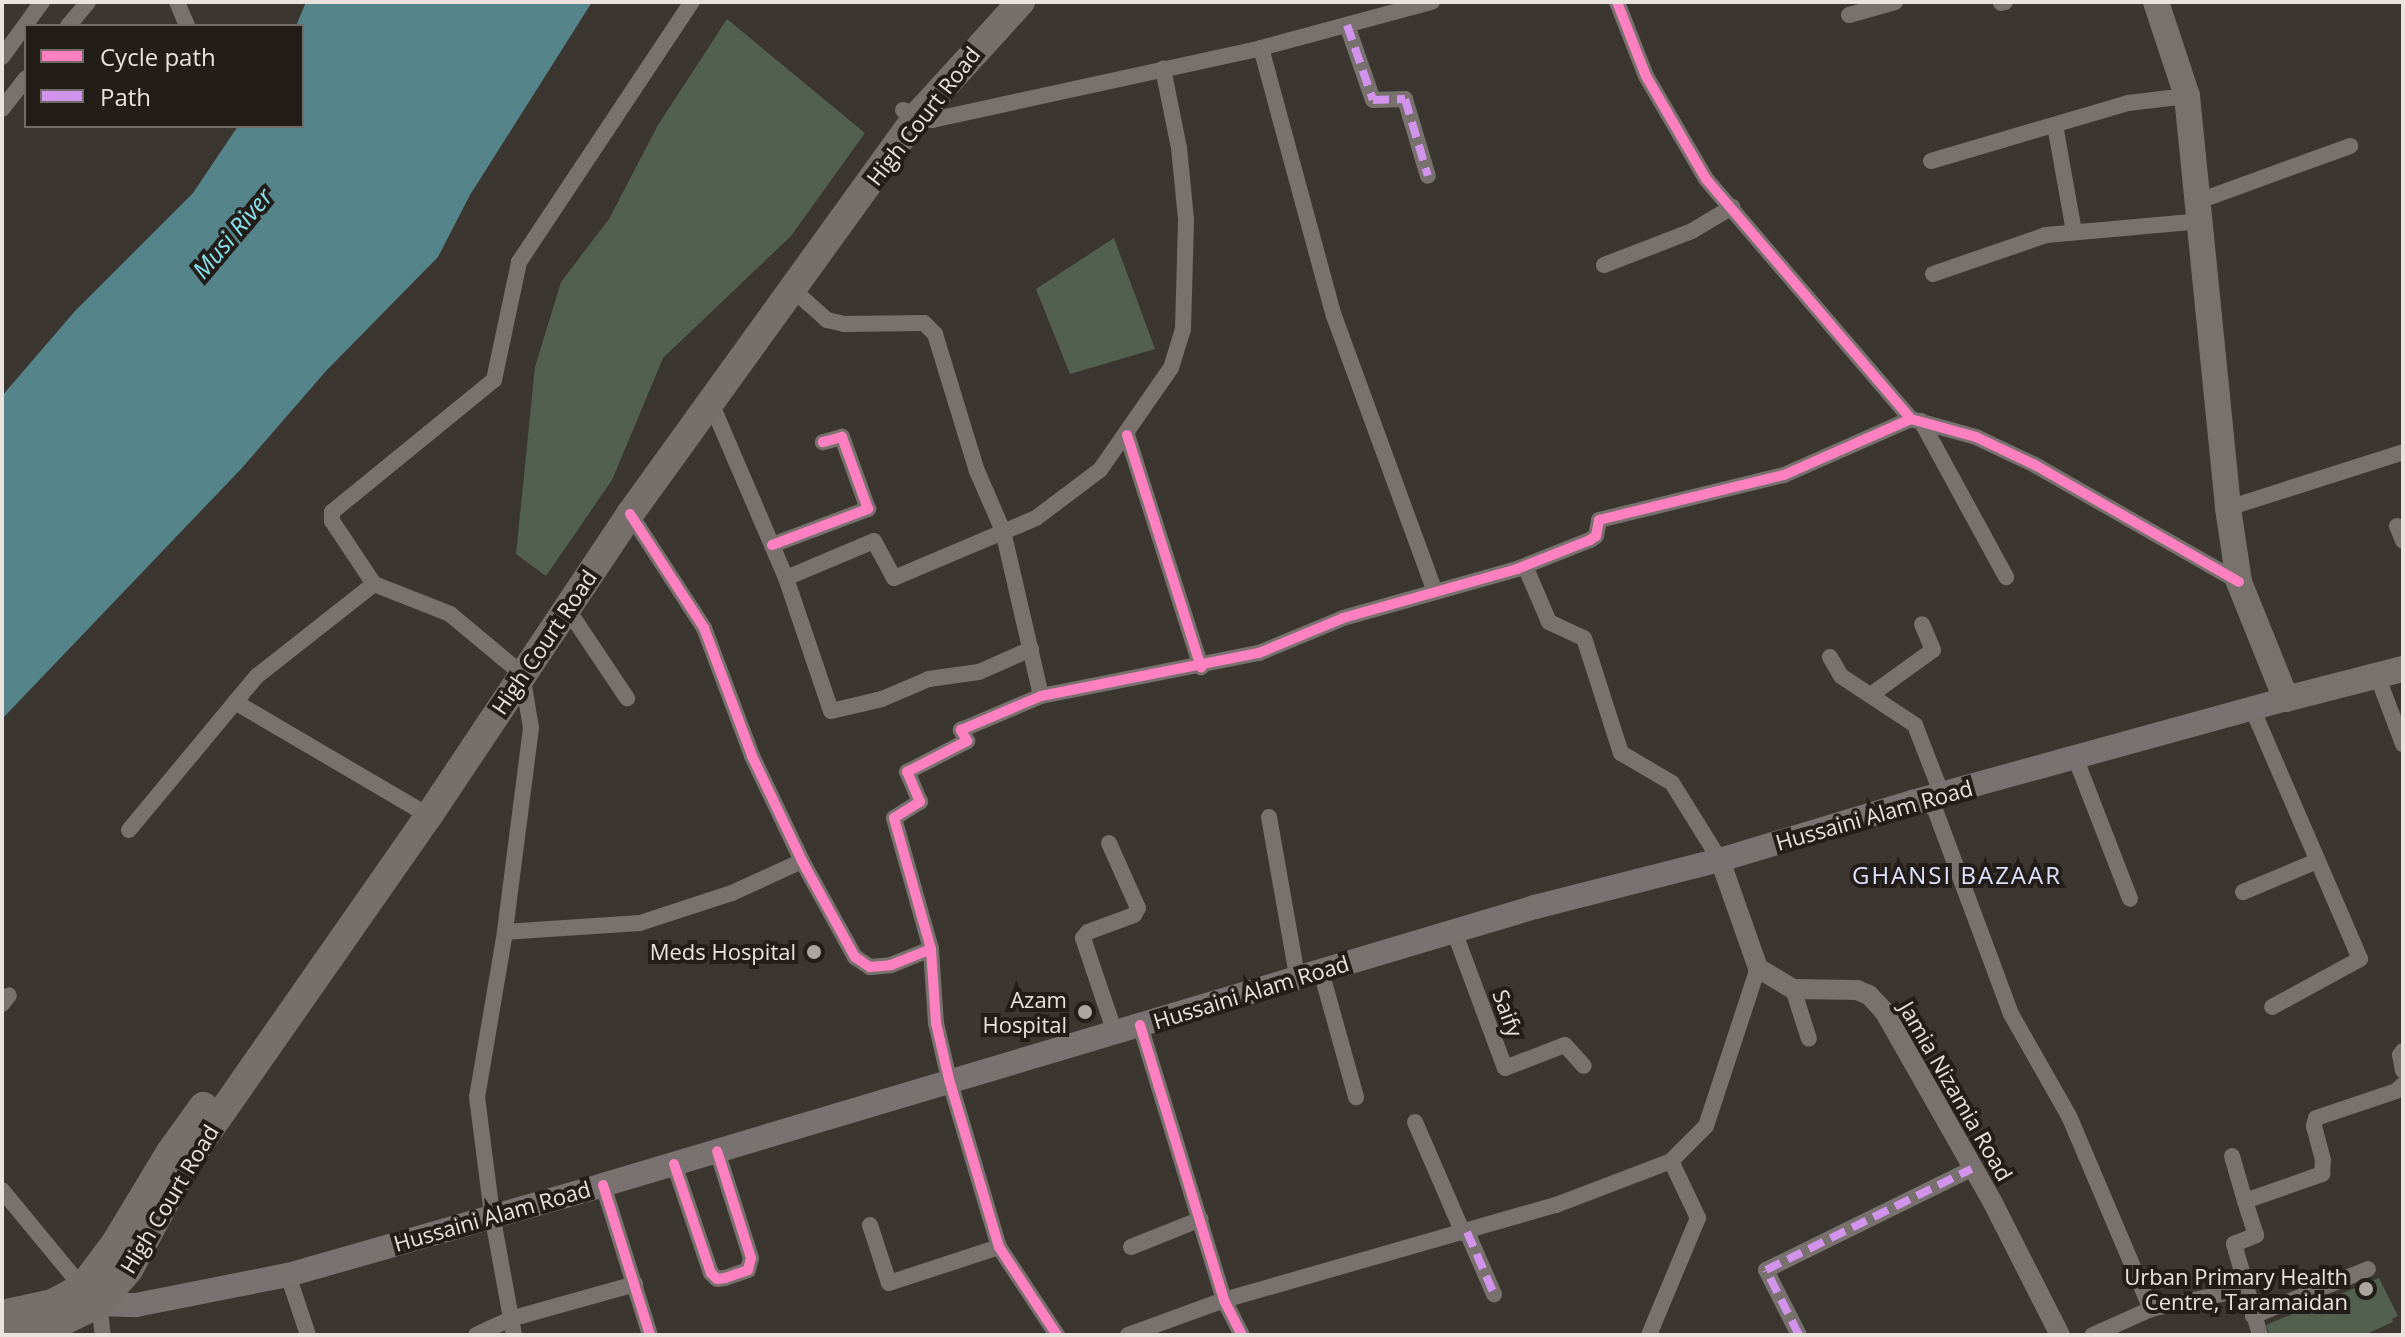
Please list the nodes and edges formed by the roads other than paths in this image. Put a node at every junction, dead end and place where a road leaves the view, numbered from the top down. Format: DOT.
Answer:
graph roads {
  1 [pos="42,2"];
  2 [pos="88,2"];
  3 [pos="177,2"];
  4 [pos="692,2"];
  5 [pos="996,2"];
  6 [pos="1021,2"];
  7 [pos="1432,2"];
  8 [pos="1617,2"];
  9 [pos="1895,2"];
  10 [pos="2156,2"];
  11 [pos="1849,15"];
  12 [pos="26,24"];
  13 [pos="70,24"];
  14 [pos="186,24"];
  15 [pos="1347,25"];
  16 [pos="24,27"];
  17 [pos="1261,48"];
  18 [pos="2,57"];
  19 [pos="1163,69"];
  20 [pos="24,81"];
  21 [pos="2187,96"];
  22 [pos="2,109"];
  23 [pos="911,112"];
  24 [pos="2055,125"];
  25 [pos="2350,146"];
  26 [pos="1931,161"];
  27 [pos="1428,176"];
  28 [pos="1732,207"];
  29 [pos="2200,211"];
  30 [pos="2074,232"];
  31 [pos="1604,265"];
  32 [pos="1933,274"];
  33 [pos="791,288"];
  34 [pos="711,403"];
  35 [pos="1916,420"];
  36 [pos="1127,435"];
  37 [pos="823,442"];
  38 [pos="2403,452"];
  39 [pos="2228,508"];
  40 [pos="630,514"];
  41 [pos="1003,531"];
  42 [pos="772,545"];
  43 [pos="1525,566"];
  44 [pos="2006,577"];
  45 [pos="786,578"];
  46 [pos="2239,582"];
  47 [pos="374,584"];
  48 [pos="1435,592"];
  49 [pos="566,607"];
  50 [pos="1922,624"];
  51 [pos="1031,649"];
  52 [pos="1830,657"];
  53 [pos="515,667"];
  54 [pos="1201,667"];
  55 [pos="2403,669"];
  56 [pos="2377,675"];
  57 [pos="1872,694"];
  58 [pos="1041,696"];
  59 [pos="627,698"];
  60 [pos="2286,699"];
  61 [pos="235,702"];
  62 [pos="2252,708"];
  63 [pos="2403,744"];
  64 [pos="2075,757"];
  65 [pos="1942,795"];
  66 [pos="1912,802"];
  67 [pos="416,808"];
  68 [pos="1269,817"];
  69 [pos="129,830"];
  70 [pos="1109,843"];
  71 [pos="1720,860"];
  72 [pos="802,861"];
  73 [pos="2317,861"];
  74 [pos="2243,892"];
  75 [pos="2130,899"];
  76 [pos="1454,931"];
  77 [pos="505,932"];
  78 [pos="931,949"];
  79 [pos="1758,968"];
  80 [pos="1321,971"];
  81 [pos="1297,976"];
  82 [pos="1793,989"];
  83 [pos="2272,1007"];
  84 [pos="1140,1025"];
  85 [pos="1115,1033"];
  86 [pos="1809,1039"];
  87 [pos="2403,1051"];
  88 [pos="1584,1066"];
  89 [pos="2403,1071"];
  90 [pos="949,1079"];
  91 [pos="2403,1085"];
  92 [pos="1356,1097"];
  93 [pos="1415,1122"];
  94 [pos="717,1151"];
  95 [pos="2232,1156"];
  96 [pos="1671,1161"];
  97 [pos="674,1164"];
  98 [pos="1971,1169"];
  99 [pos="603,1185"];
  100 [pos="2,1190"];
  101 [pos="2245,1201"];
  102 [pos="492,1214"];
  103 [pos="1201,1219"];
  104 [pos="870,1225"];
  105 [pos="1465,1232"];
  106 [pos="999,1247"];
  107 [pos="1131,1247"];
  108 [pos="2368,1269"];
  109 [pos="288,1275"];
  110 [pos="635,1284"];
  111 [pos="2245,1289"];
  112 [pos="1494,1294"];
  113 [pos="90,1296"];
  114 [pos="1224,1300"];
  115 [pos="2151,1309"];
  116 [pos="2,1313"];
  117 [pos="2253,1316"];
  118 [pos="2,1327"];
  119 [pos="512,1327"];
  120 [pos="1168,1329"];
  121 [pos="103,1335"];
  122 [pos="308,1335"];
  123 [pos="476,1335"];
  124 [pos="650,1335"];
  125 [pos="1057,1335"];
  126 [pos="1128,1335"];
  127 [pos="1242,1335"];
  128 [pos="1649,1335"];
  129 [pos="1799,1335"];
  130 [pos="2060,1335"];
  131 [pos="2093,1335"];
  132 [pos="2260,1335"];
  1 -- 12 [label="street"];
  2 -- 13 [label="street"];
  3 -- 14 [label="street"];
  4 -- 47 [label="street"];
  5 -- 23 [label="highway, High Court Road"];
  6 -- 23 [label="highway, High Court Road"];
  7 -- 15 [label="street"];
  8 -- 28 [label="street"];
  9 -- 11 [label="street"];
  10 -- 21 [label="main road"];
  15 -- 17 [label="street"];
  15 -- 27 [label="street"];
  16 -- 18 [label="street"];
  17 -- 19 [label="street"];
  17 -- 48 [label="street"];
  19 -- 23 [label="street"];
  19 -- 36 [label="street"];
  20 -- 22 [label="street"];
  21 -- 24 [label="street"];
  21 -- 29 [label="main road"];
  23 -- 33 [label="highway, High Court Road"];
  23 -- 53 [label="highway, High Court Road"];
  24 -- 26 [label="street"];
  24 -- 30 [label="street"];
  25 -- 29 [label="street"];
  28 -- 31 [label="street"];
  28 -- 35 [label="street"];
  29 -- 30 [label="street"];
  29 -- 39 [label="main road"];
  30 -- 32 [label="street"];
  33 -- 34 [label="highway, High Court Road"];
  33 -- 41 [label="street"];
  34 -- 40 [label="highway, High Court Road"];
  34 -- 42 [label="street"];
  35 -- 43 [label="street"];
  35 -- 44 [label="street"];
  35 -- 46 [label="street"];
  36 -- 41 [label="street"];
  36 -- 54 [label="street"];
  37 -- 42 [label="street"];
  38 -- 39 [label="street"];
  39 -- 46 [label="main road"];
  40 -- 49 [label="highway, High Court Road"];
  40 -- 72 [label="street"];
  41 -- 45 [label="street"];
  41 -- 51 [label="street"];
  42 -- 45 [label="street"];
  43 -- 48 [label="street"];
  43 -- 71 [label="street"];
  45 -- 51 [label="street"];
  46 -- 60 [label="main road"];
  47 -- 53 [label="street"];
  47 -- 61 [label="street"];
  48 -- 54 [label="street"];
  49 -- 53 [label="highway, High Court Road"];
  49 -- 59 [label="street"];
  50 -- 57 [label="street"];
  51 -- 58 [label="street"];
  52 -- 57 [label="street"];
  53 -- 67 [label="highway, High Court Road"];
  53 -- 77 [label="street"];
  53 -- 113 [label="highway, High Court Road"];
  54 -- 58 [label="street"];
  55 -- 56 [label="main road"];
  56 -- 60 [label="main road"];
  56 -- 63 [label="street"];
  57 -- 65 [label="street"];
  58 -- 78 [label="street"];
  60 -- 62 [label="main road, Hussaini Alam Road"];
  61 -- 67 [label="street"];
  61 -- 69 [label="street"];
  62 -- 64 [label="main road, Hussaini Alam Road"];
  62 -- 73 [label="street"];
  64 -- 65 [label="main road, Hussaini Alam Road"];
  64 -- 75 [label="street"];
  65 -- 66 [label="main road, Hussaini Alam Road"];
  66 -- 71 [label="main road, Hussaini Alam Road"];
  66 -- 115 [label="street"];
  67 -- 113 [label="highway, High Court Road"];
  68 -- 81 [label="street"];
  70 -- 85 [label="street"];
  71 -- 76 [label="main road, Hussaini Alam Road"];
  71 -- 79 [label="street"];
  72 -- 77 [label="street"];
  72 -- 78 [label="street"];
  73 -- 74 [label="street"];
  73 -- 83 [label="street"];
  76 -- 80 [label="main road, Hussaini Alam Road"];
  76 -- 88 [label="street, Saify"];
  77 -- 102 [label="street"];
  78 -- 90 [label="street"];
  79 -- 82 [label="street"];
  79 -- 96 [label="street"];
  80 -- 81 [label="main road, Hussaini Alam Road"];
  80 -- 92 [label="street"];
  81 -- 84 [label="main road, Hussaini Alam Road"];
  82 -- 86 [label="street"];
  82 -- 98 [label="street, Jamia Nizamia Road"];
  84 -- 85 [label="main road, Hussaini Alam Road"];
  84 -- 103 [label="street"];
  85 -- 90 [label="main road, Hussaini Alam Road"];
  87 -- 89 [label="street"];
  90 -- 94 [label="main road, Hussaini Alam Road"];
  90 -- 106 [label="street"];
  91 -- 101 [label="street"];
  93 -- 105 [label="street"];
  94 -- 97 [label="main road, Hussaini Alam Road"];
  94 -- 97 [label="street"];
  95 -- 101 [label="street"];
  96 -- 105 [label="street"];
  96 -- 128 [label="street"];
  97 -- 99 [label="main road, Hussaini Alam Road"];
  98 -- 129 [label="street"];
  98 -- 130 [label="street, Jamia Nizamia Road"];
  99 -- 102 [label="main road, Hussaini Alam Road"];
  99 -- 110 [label="street"];
  100 -- 113 [label="street"];
  101 -- 111 [label="street"];
  102 -- 109 [label="main road, Hussaini Alam Road"];
  102 -- 119 [label="street"];
  103 -- 107 [label="street"];
  103 -- 114 [label="street"];
  104 -- 106 [label="street"];
  105 -- 112 [label="street"];
  105 -- 114 [label="street"];
  106 -- 125 [label="street"];
  108 -- 117 [label="street"];
  109 -- 113 [label="main road, Hussaini Alam Road"];
  109 -- 122 [label="street"];
  110 -- 119 [label="street"];
  110 -- 124 [label="street"];
  111 -- 115 [label="street"];
  111 -- 117 [label="street"];
  113 -- 116 [label="highway"];
  113 -- 118 [label="highway"];
  113 -- 121 [label="street"];
  114 -- 120 [label="street"];
  114 -- 127 [label="street"];
  115 -- 131 [label="street"];
  117 -- 132 [label="street"];
  119 -- 123 [label="street"];
  120 -- 126 [label="street"];
}
